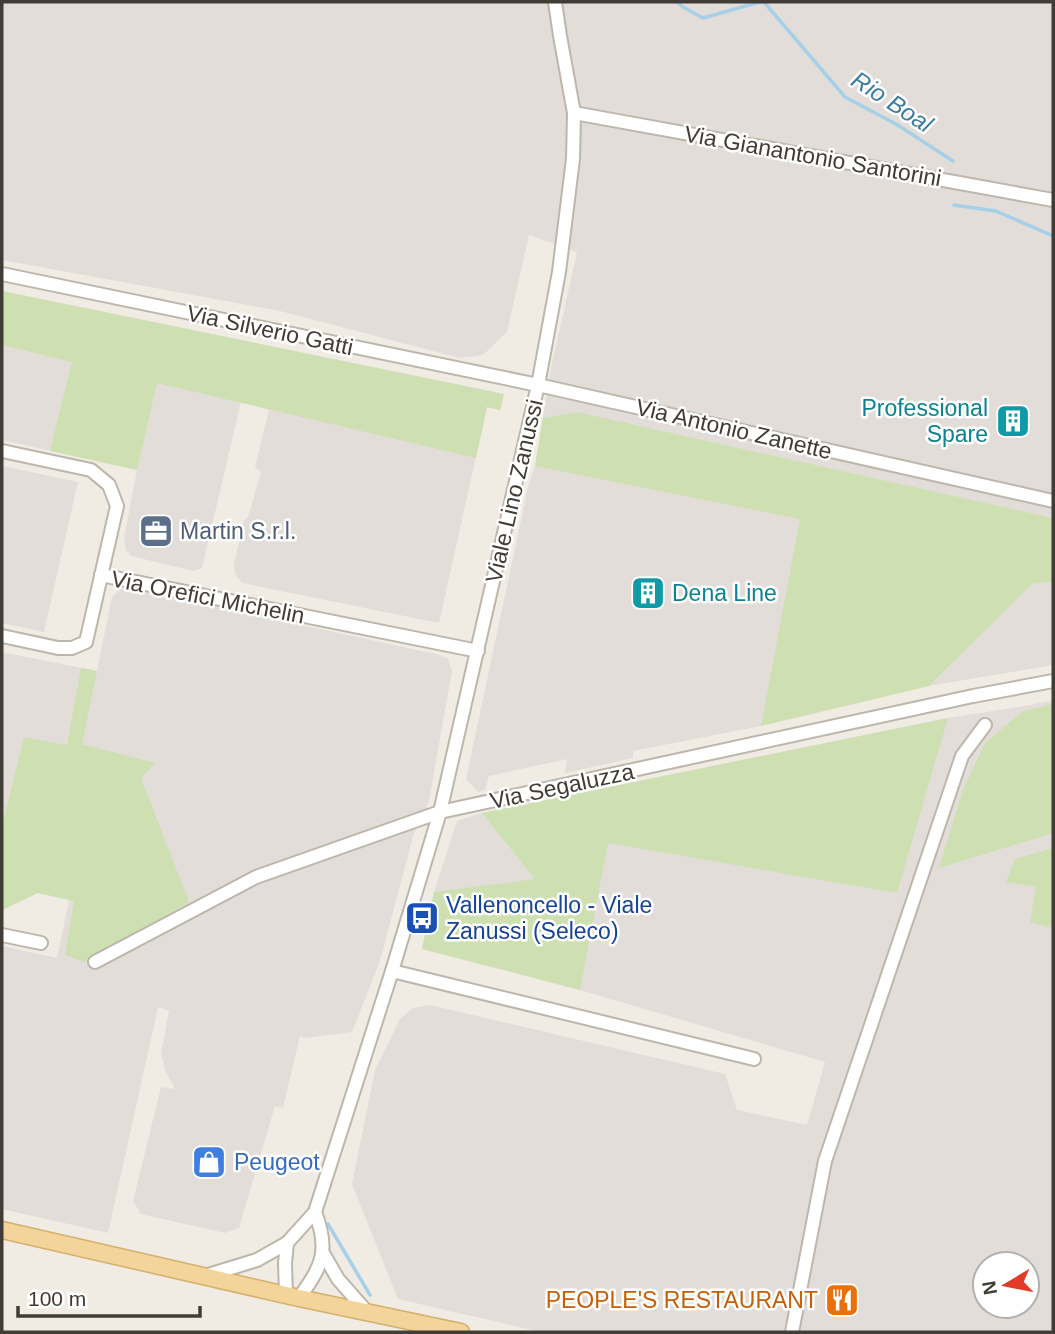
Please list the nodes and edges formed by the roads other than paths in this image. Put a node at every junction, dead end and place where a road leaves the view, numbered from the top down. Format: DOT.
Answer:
graph roads {
  1 [pos="555,2"];
  2 [pos="573,113"];
  3 [pos="1053,200"];
  4 [pos="2,274"];
  5 [pos="538,385"];
  6 [pos="2,451"];
  7 [pos="1053,500"];
  8 [pos="101,575"];
  9 [pos="2,636"];
  10 [pos="478,651"];
  11 [pos="1053,681"];
  12 [pos="985,725"];
  13 [pos="440,812"];
  14 [pos="2,935"];
  15 [pos="41,943"];
  16 [pos="95,962"];
  17 [pos="392,971"];
  18 [pos="754,1059"];
  19 [pos="315,1212"];
  20 [pos="2,1230"];
  21 [pos="287,1242"];
  22 [pos="323,1253"];
  23 [pos="203,1276"];
  24 [pos="293,1297"];
  25 [pos="368,1312"];
  26 [pos="461,1332"];
  27 [pos="792,1332"];
  1 -- 2 [label="street, Viale Lino Zanussi"];
  2 -- 3 [label="street, Via Gianantonio Santorini"];
  2 -- 5 [label="street, Viale Lino Zanussi"];
  4 -- 5 [label="street, Via Silverio Gatti"];
  5 -- 7 [label="street, Via Antonio Zanette"];
  5 -- 10 [label="street, Viale Lino Zanussi"];
  6 -- 8 [label="street, Via Orefici Michelin"];
  8 -- 9 [label="street"];
  8 -- 10 [label="street, Via Orefici Michelin"];
  10 -- 13 [label="street, Viale Lino Zanussi"];
  11 -- 13 [label="street, Via Segaluzza"];
  12 -- 27 [label="street"];
  13 -- 16 [label="street, Via Segaluzza"];
  13 -- 17 [label="street, Viale Lino Zanussi"];
  14 -- 15 [label="street"];
  17 -- 18 [label="street"];
  17 -- 19 [label="street, Viale Lino Zanussi"];
  19 -- 21 [label="street, Viale Lino Zanussi"];
  19 -- 22 [label="street"];
  20 -- 23 [label="main road"];
  21 -- 23 [label="street, Viale Lino Zanussi"];
  21 -- 24 [label="street"];
  22 -- 24 [label="street"];
  22 -- 25 [label="street"];
  23 -- 24 [label="main road"];
  24 -- 25 [label="main road"];
  25 -- 26 [label="main road"];
}
